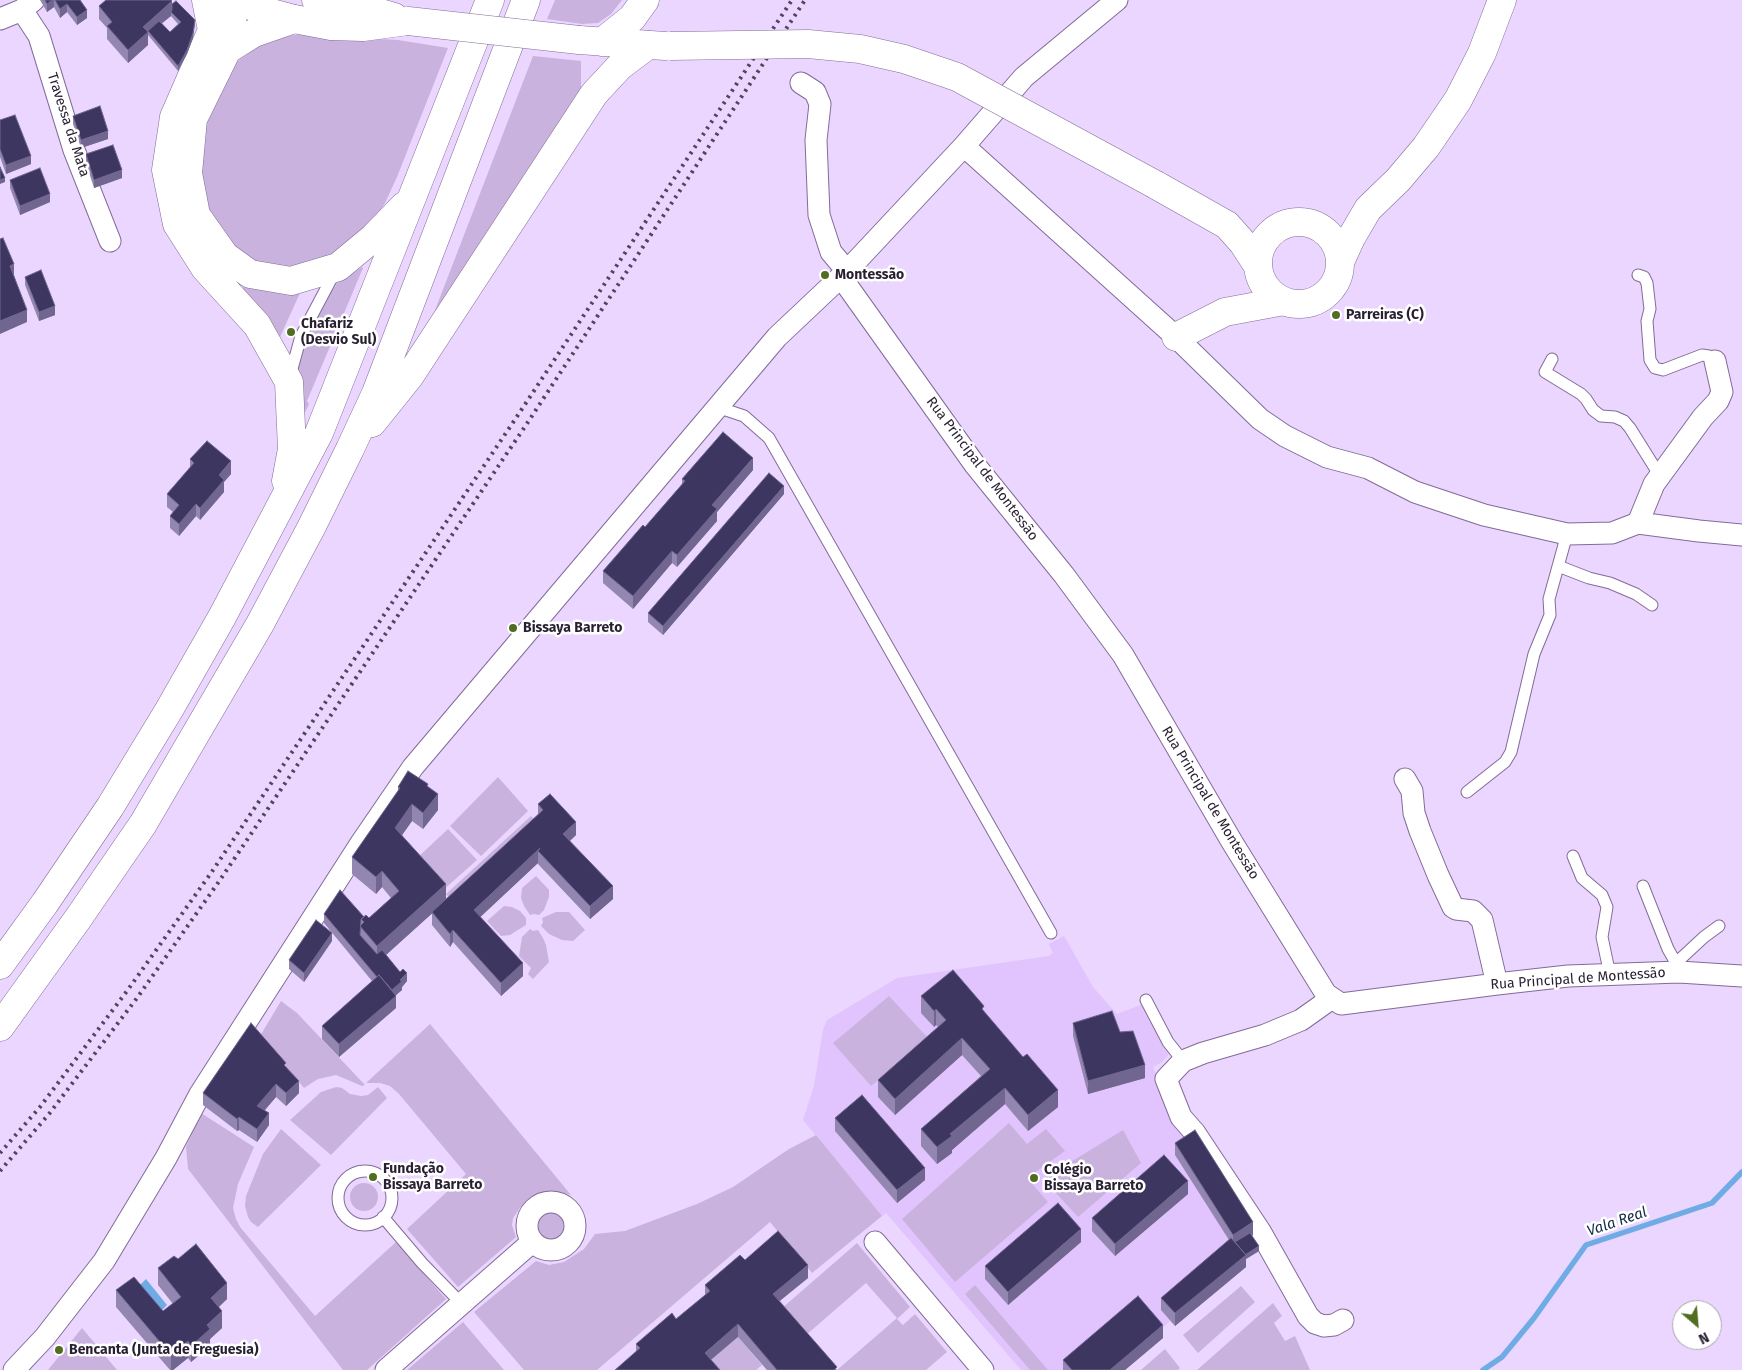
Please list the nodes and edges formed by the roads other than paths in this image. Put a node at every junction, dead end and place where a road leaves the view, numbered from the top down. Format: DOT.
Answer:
graph roads {
  1 [pos="206,0"];
  2 [pos="236,0"];
  3 [pos="316,0"];
  4 [pos="490,0"];
  5 [pos="526,0"];
  6 [pos="1117,0"];
  7 [pos="1502,0"];
  8 [pos="28,5"];
  9 [pos="641,6"];
  10 [pos="0,19"];
  11 [pos="294,19"];
  12 [pos="408,21"];
  13 [pos="220,40"];
  14 [pos="590,41"];
  15 [pos="659,46"];
  16 [pos="801,83"];
  17 [pos="964,146"];
  18 [pos="414,196"];
  19 [pos="1368,209"];
  20 [pos="1299,224"];
  21 [pos="1227,225"];
  22 [pos="110,241"];
  23 [pos="1340,262"];
  24 [pos="338,267"];
  25 [pos="1258,268"];
  26 [pos="844,274"];
  27 [pos="1638,275"];
  28 [pos="1284,302"];
  29 [pos="1225,312"];
  30 [pos="1176,337"];
  31 [pos="1552,359"];
  32 [pos="1715,361"];
  33 [pos="289,382"];
  34 [pos="717,407"];
  35 [pos="350,449"];
  36 [pos="1660,476"];
  37 [pos="280,511"];
  38 [pos="1638,523"];
  39 [pos="1567,534"];
  40 [pos="1742,535"];
  41 [pos="1558,566"];
  42 [pos="1652,605"];
  43 [pos="1405,779"];
  44 [pos="1468,792"];
  45 [pos="1573,856"];
  46 [pos="1644,886"];
  47 [pos="1718,926"];
  48 [pos="1051,933"];
  49 [pos="0,965"];
  50 [pos="1677,967"];
  51 [pos="1610,976"];
  52 [pos="1742,976"];
  53 [pos="1497,984"];
  54 [pos="1332,998"];
  55 [pos="1146,1000"];
  56 [pos="0,1027"];
  57 [pos="1183,1061"];
  58 [pos="383,1217"];
  59 [pos="532,1242"];
  60 [pos="875,1242"];
  61 [pos="462,1304"];
  62 [pos="1343,1320"];
  63 [pos="14,1370"];
  64 [pos="386,1370"];
  65 [pos="983,1370"];
  1 -- 13 [label="main road"];
  2 -- 11 [label="main road"];
  2 -- 13 [label="main road"];
  3 -- 12 [label="main road"];
  4 -- 18 [label="main road"];
  5 -- 35 [label="main road"];
  6 -- 17 [label="street"];
  7 -- 19 [label="main road"];
  8 -- 10 [label="street"];
  8 -- 22 [label="street, Travessa da Mata"];
  9 -- 14 [label="main road"];
  9 -- 15 [label="main road"];
  11 -- 12 [label="main road"];
  11 -- 13 [label="main road"];
  12 -- 14 [label="main road, bridge"];
  13 -- 24 [label="main road"];
  13 -- 33 [label="main road"];
  14 -- 15 [label="main road"];
  15 -- 21 [label="main road, bridge"];
  15 -- 35 [label="main road"];
  16 -- 26 [label="street, Rua Principal de Montessão"];
  17 -- 26 [label="street"];
  17 -- 30 [label="street"];
  18 -- 24 [label="main road"];
  18 -- 37 [label="main road"];
  19 -- 20 [label="main road"];
  19 -- 23 [label="main road"];
  20 -- 21 [label="main road"];
  20 -- 23 [label="main road"];
  20 -- 25 [label="main road"];
  21 -- 25 [label="main road"];
  23 -- 28 [label="main road"];
  24 -- 33 [label="lane"];
  25 -- 28 [label="main road"];
  25 -- 29 [label="main road"];
  26 -- 34 [label="street"];
  26 -- 54 [label="street, Rua Principal de Montessão"];
  27 -- 32 [label="lane"];
  28 -- 29 [label="main road"];
  29 -- 30 [label="main road"];
  30 -- 39 [label="street"];
  31 -- 36 [label="lane"];
  32 -- 36 [label="street"];
  33 -- 37 [label="main road"];
  34 -- 48 [label="lane"];
  34 -- 63 [label="street"];
  35 -- 56 [label="main road"];
  36 -- 38 [label="street"];
  37 -- 49 [label="main road"];
  38 -- 39 [label="street"];
  38 -- 40 [label="street"];
  39 -- 41 [label="lane"];
  41 -- 42 [label="lane"];
  41 -- 44 [label="lane"];
  43 -- 53 [label="street"];
  45 -- 51 [label="lane"];
  46 -- 50 [label="lane"];
  47 -- 50 [label="lane"];
  50 -- 51 [label="street, Rua Principal de Montessão"];
  50 -- 52 [label="street, Rua Principal de Montessão"];
  51 -- 53 [label="street, Rua Principal de Montessão"];
  53 -- 54 [label="street, Rua Principal de Montessão"];
  54 -- 57 [label="street"];
  55 -- 57 [label="lane"];
  57 -- 62 [label="street"];
  58 -- 58 [label="lane"];
  58 -- 61 [label="lane"];
  59 -- 61 [label="street"];
  60 -- 65 [label="street"];
  61 -- 64 [label="street"];
}
